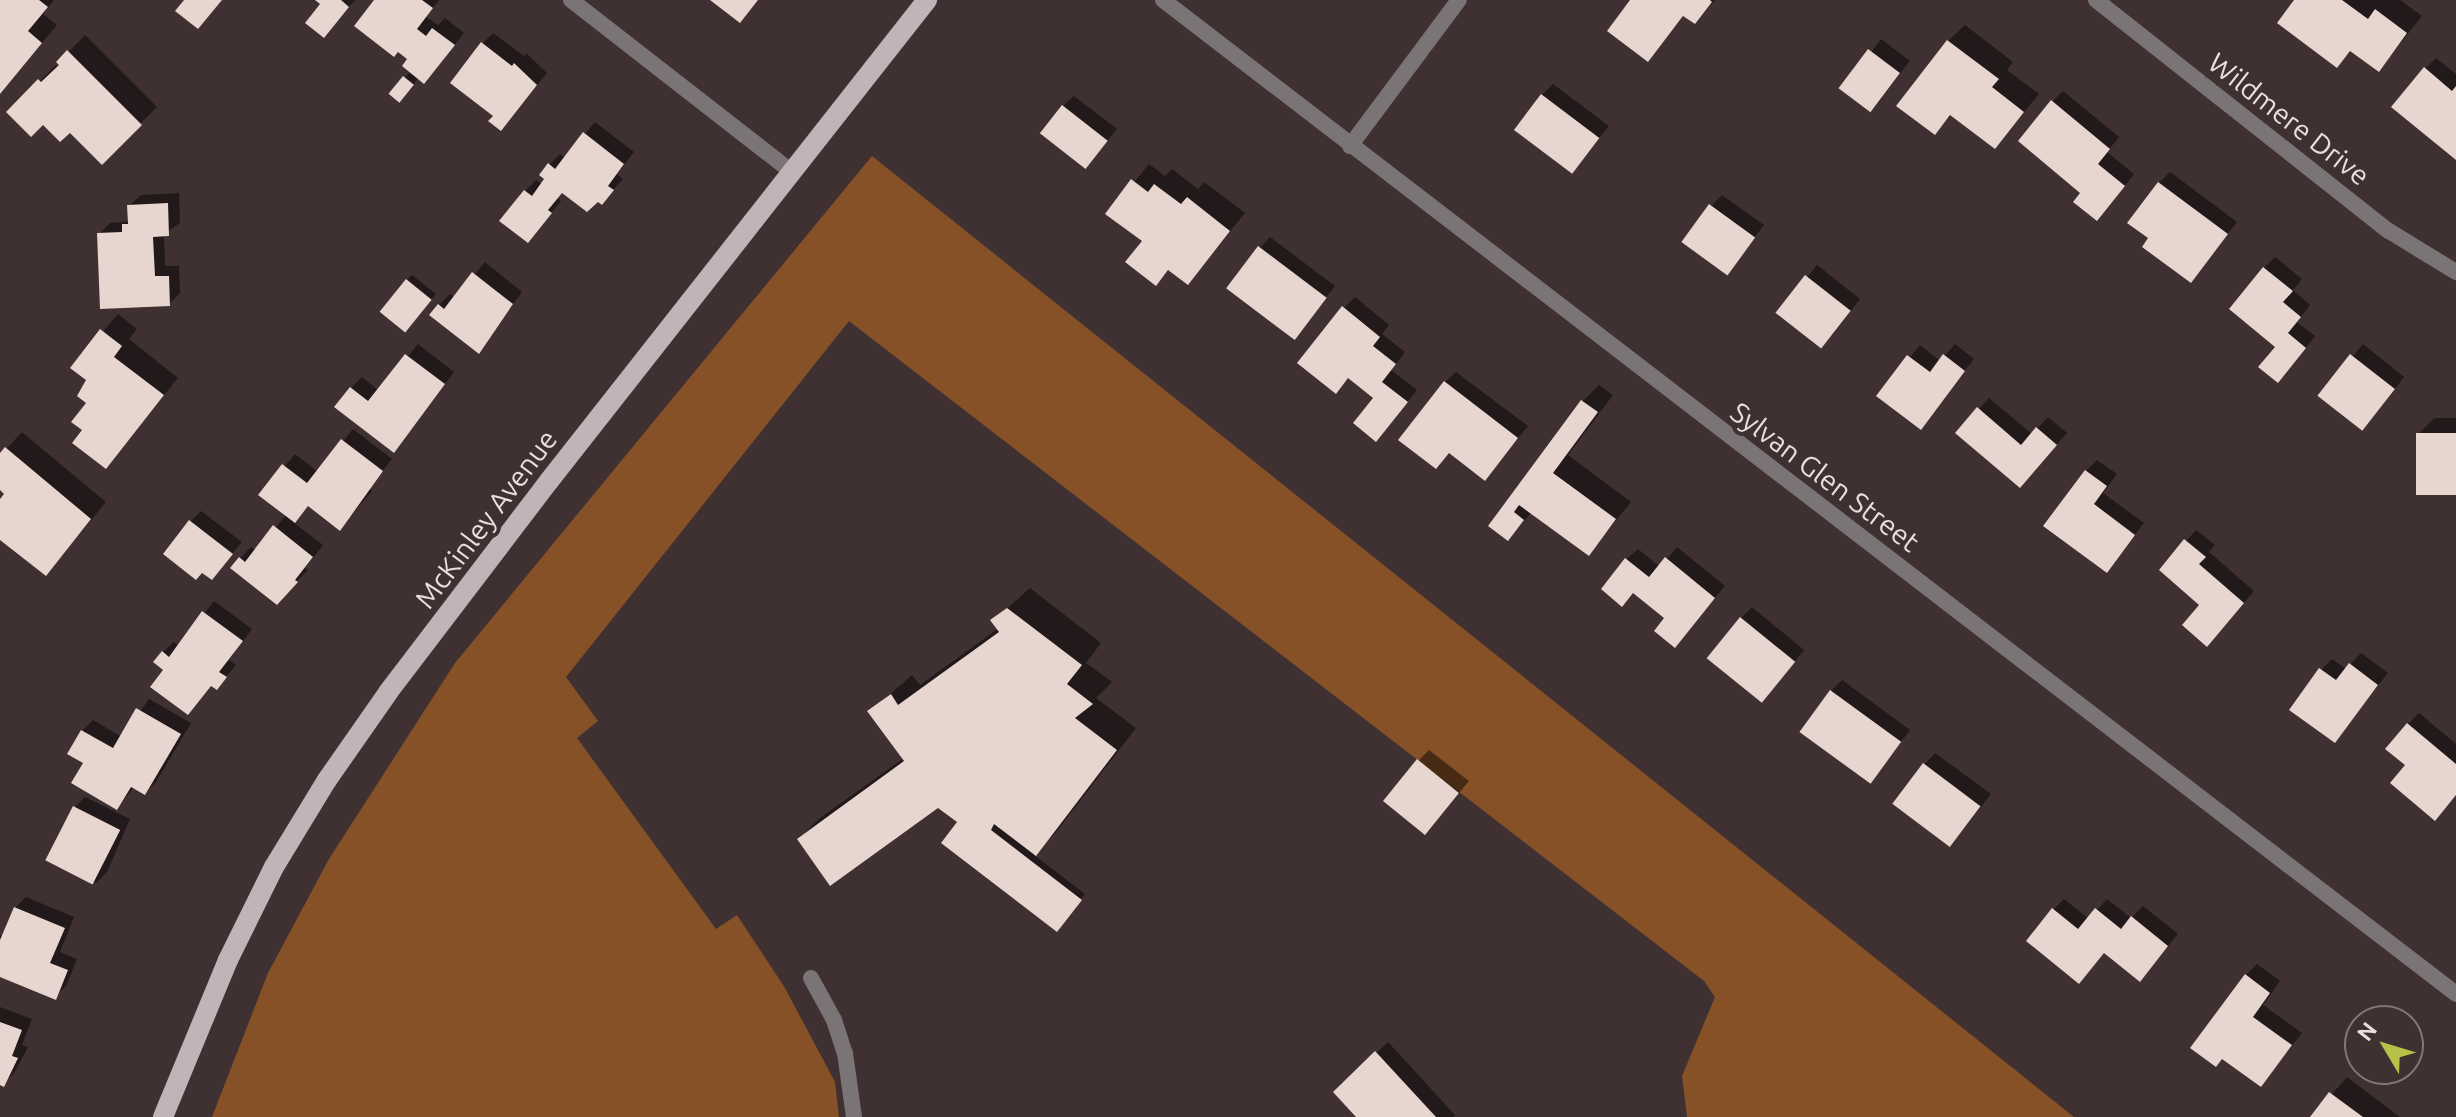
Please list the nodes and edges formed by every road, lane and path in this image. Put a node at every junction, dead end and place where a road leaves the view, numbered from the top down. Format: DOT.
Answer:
graph roads {
  1 [pos="571,0"];
  2 [pos="927,0"];
  3 [pos="1163,0"];
  4 [pos="1459,0"];
  5 [pos="2096,0"];
  6 [pos="1350,146"];
  7 [pos="792,172"];
  8 [pos="2456,272"];
  9 [pos="811,978"];
  10 [pos="2456,994"];
  11 [pos="163,1117"];
  12 [pos="854,1117"];
  1 -- 7 [label="street"];
  2 -- 7 [label="main road, McKinley Avenue"];
  3 -- 6 [label="street, Sylvan Glen Street"];
  4 -- 6 [label="street"];
  5 -- 8 [label="street, Wildmere Drive"];
  6 -- 10 [label="street, Sylvan Glen Street"];
  7 -- 11 [label="main road, McKinley Avenue"];
  9 -- 12 [label="street"];
}
